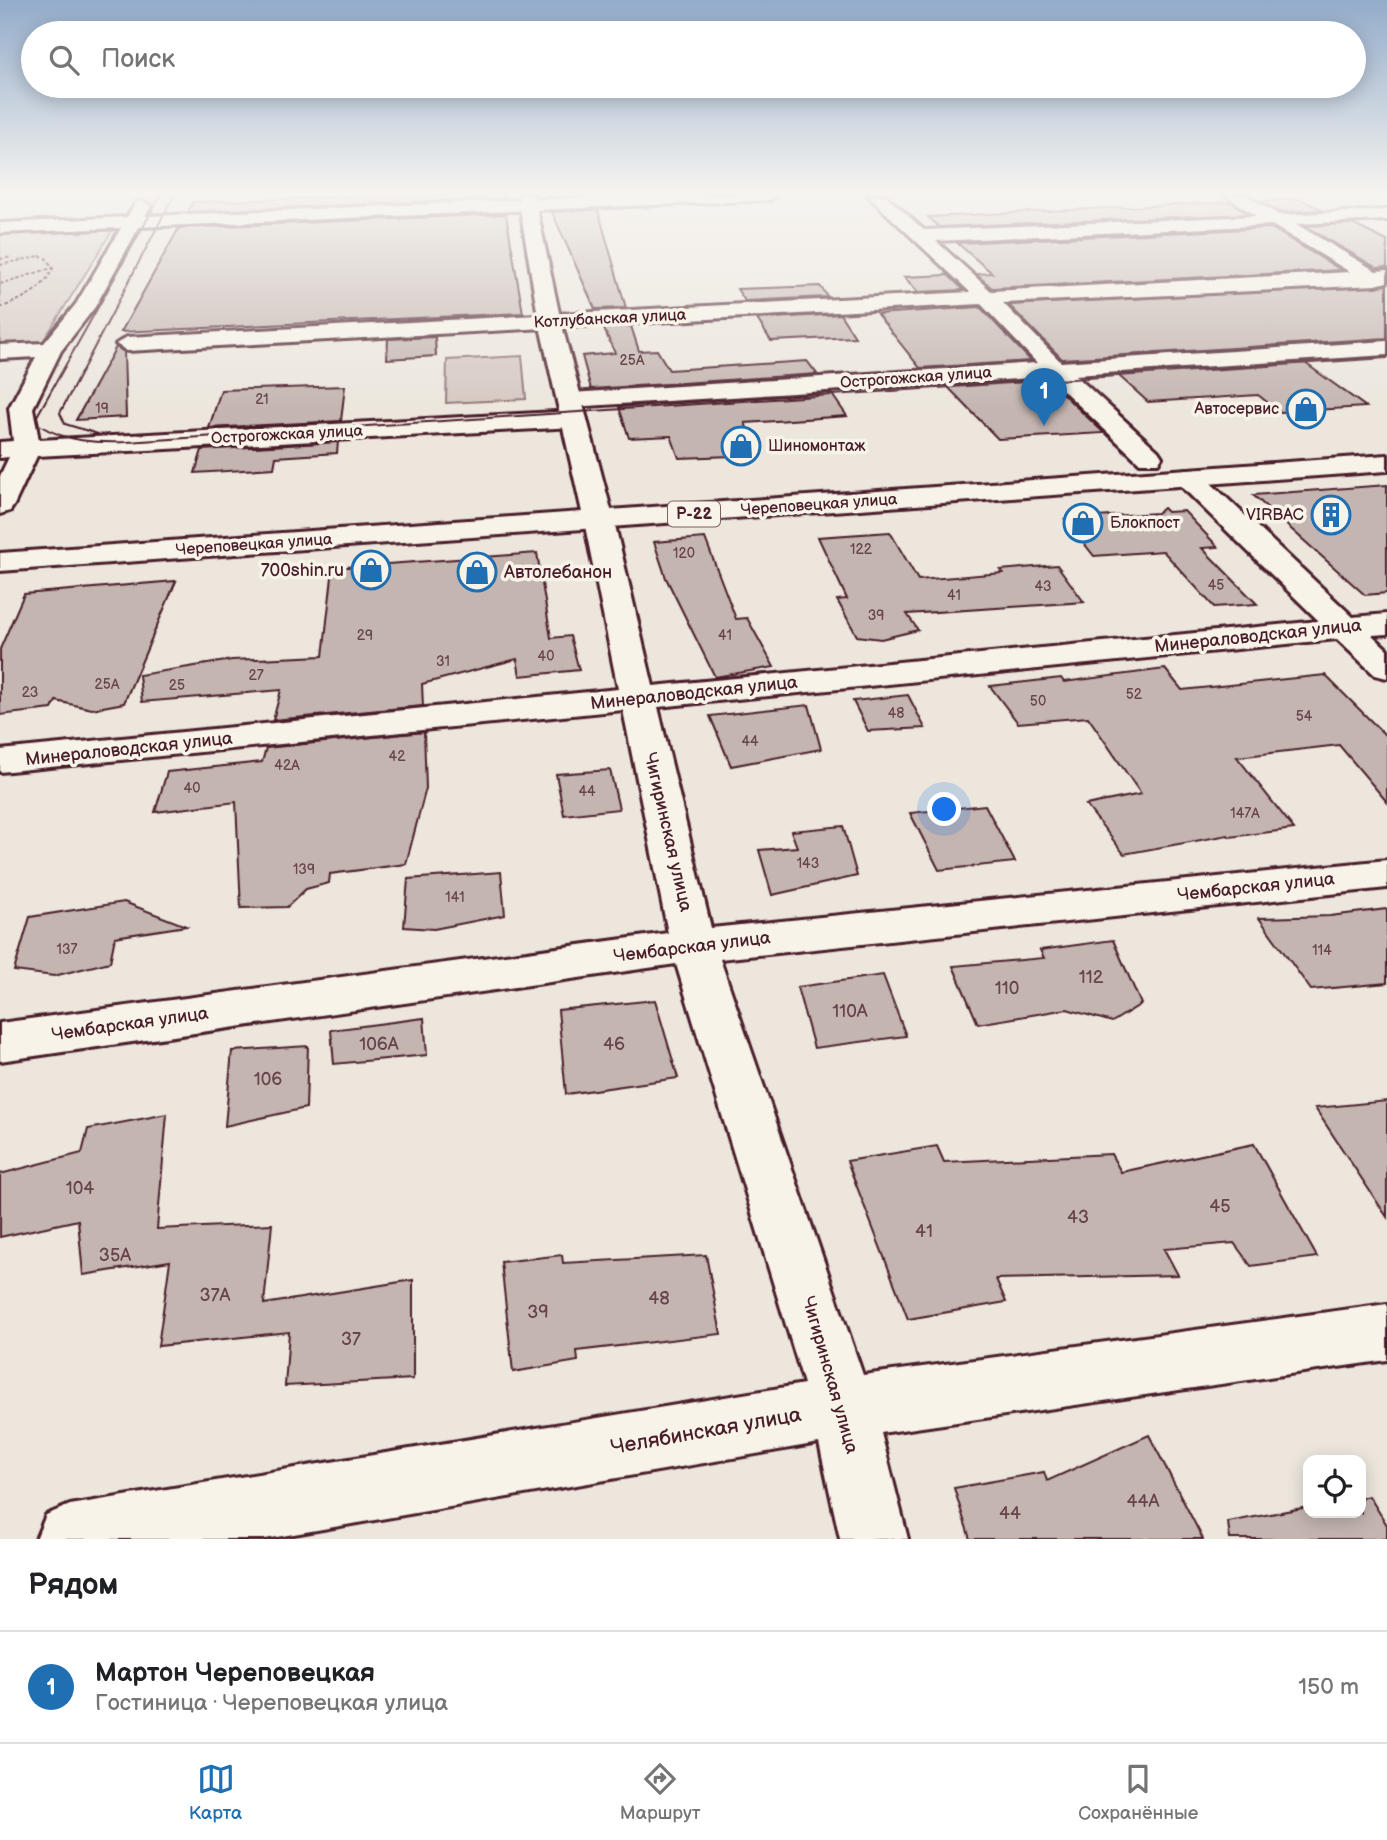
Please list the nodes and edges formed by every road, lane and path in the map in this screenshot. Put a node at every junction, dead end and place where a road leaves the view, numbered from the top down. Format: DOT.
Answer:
graph roads {
  1 [pos="108,267"];
  2 [pos="540,267"];
  3 [pos="952,267"];
  4 [pos="1361,267"];
  5 [pos="53,268"];
  6 [pos="1382,279"];
  7 [pos="0,284"];
  8 [pos="986,298"];
  9 [pos="0,307"];
  10 [pos="550,322"];
  11 [pos="127,344"];
  12 [pos="1387,348"];
  13 [pos="51,349"];
  14 [pos="0,352"];
  15 [pos="1055,369"];
  16 [pos="573,409"];
  17 [pos="1387,440"];
  18 [pos="27,449"];
  19 [pos="0,450"];
  20 [pos="1149,457"];
  21 [pos="1387,463"];
  22 [pos="1188,477"];
  23 [pos="0,505"];
  24 [pos="596,509"];
  25 [pos="0,538"];
  26 [pos="0,562"];
  27 [pos="1387,624"];
  28 [pos="1343,627"];
  29 [pos="1387,668"];
  30 [pos="638,699"];
  31 [pos="0,761"];
  32 [pos="1387,874"];
  33 [pos="694,946"];
  34 [pos="0,1042"];
  35 [pos="1387,1332"];
  36 [pos="843,1408"];
  37 [pos="70,1539"];
  38 [pos="874,1539"];
  1 -- 13 [label="main road"];
  2 -- 10 [label="main road, Чигиринская улица"];
  3 -- 8 [label="main road"];
  4 -- 6 [label="main road"];
  5 -- 7 [label="path"];
  5 -- 9 [label="path"];
  6 -- 8 [label="main road, Котлубанская улица"];
  8 -- 10 [label="main road, Котлубанская улица"];
  8 -- 15 [label="main road"];
  10 -- 11 [label="main road, Котлубанская улица"];
  10 -- 16 [label="main road, Чигиринская улица"];
  12 -- 15 [label="main road, Острогожская улица"];
  13 -- 14 [label="main road"];
  13 -- 18 [label="main road"];
  15 -- 16 [label="main road, Острогожская улица"];
  15 -- 20 [label="main road"];
  16 -- 18 [label="main road, Острогожская улица"];
  16 -- 24 [label="main road, Чигиринская улица"];
  17 -- 20 [label="main road, Череповецкая улица / Р-22"];
  18 -- 19 [label="main road, Острогожская улица"];
  18 -- 23 [label="main road"];
  20 -- 24 [label="main road, Череповецкая улица / Р-22"];
  21 -- 22 [label="main road, Череповецкая улица / Р-22"];
  22 -- 24 [label="main road, Череповецкая улица / Р-22"];
  22 -- 28 [label="main road"];
  24 -- 25 [label="main road, Череповецкая улица / Р-22"];
  24 -- 26 [label="main road, Череповецкая улица / Р-22"];
  24 -- 30 [label="main road, Чигиринская улица"];
  27 -- 28 [label="main road, Минераловодская улица"];
  28 -- 29 [label="main road"];
  28 -- 30 [label="main road, Минераловодская улица"];
  30 -- 31 [label="main road, Минераловодская улица"];
  30 -- 33 [label="main road, Чигиринская улица"];
  32 -- 33 [label="main road, Чембарская улица"];
  33 -- 34 [label="main road, Чембарская улица"];
  33 -- 36 [label="main road, Чигиринская улица"];
  35 -- 36 [label="main road, Челябинская улица"];
  36 -- 37 [label="main road, Челябинская улица"];
  36 -- 38 [label="main road, Чигиринская улица"];
}
